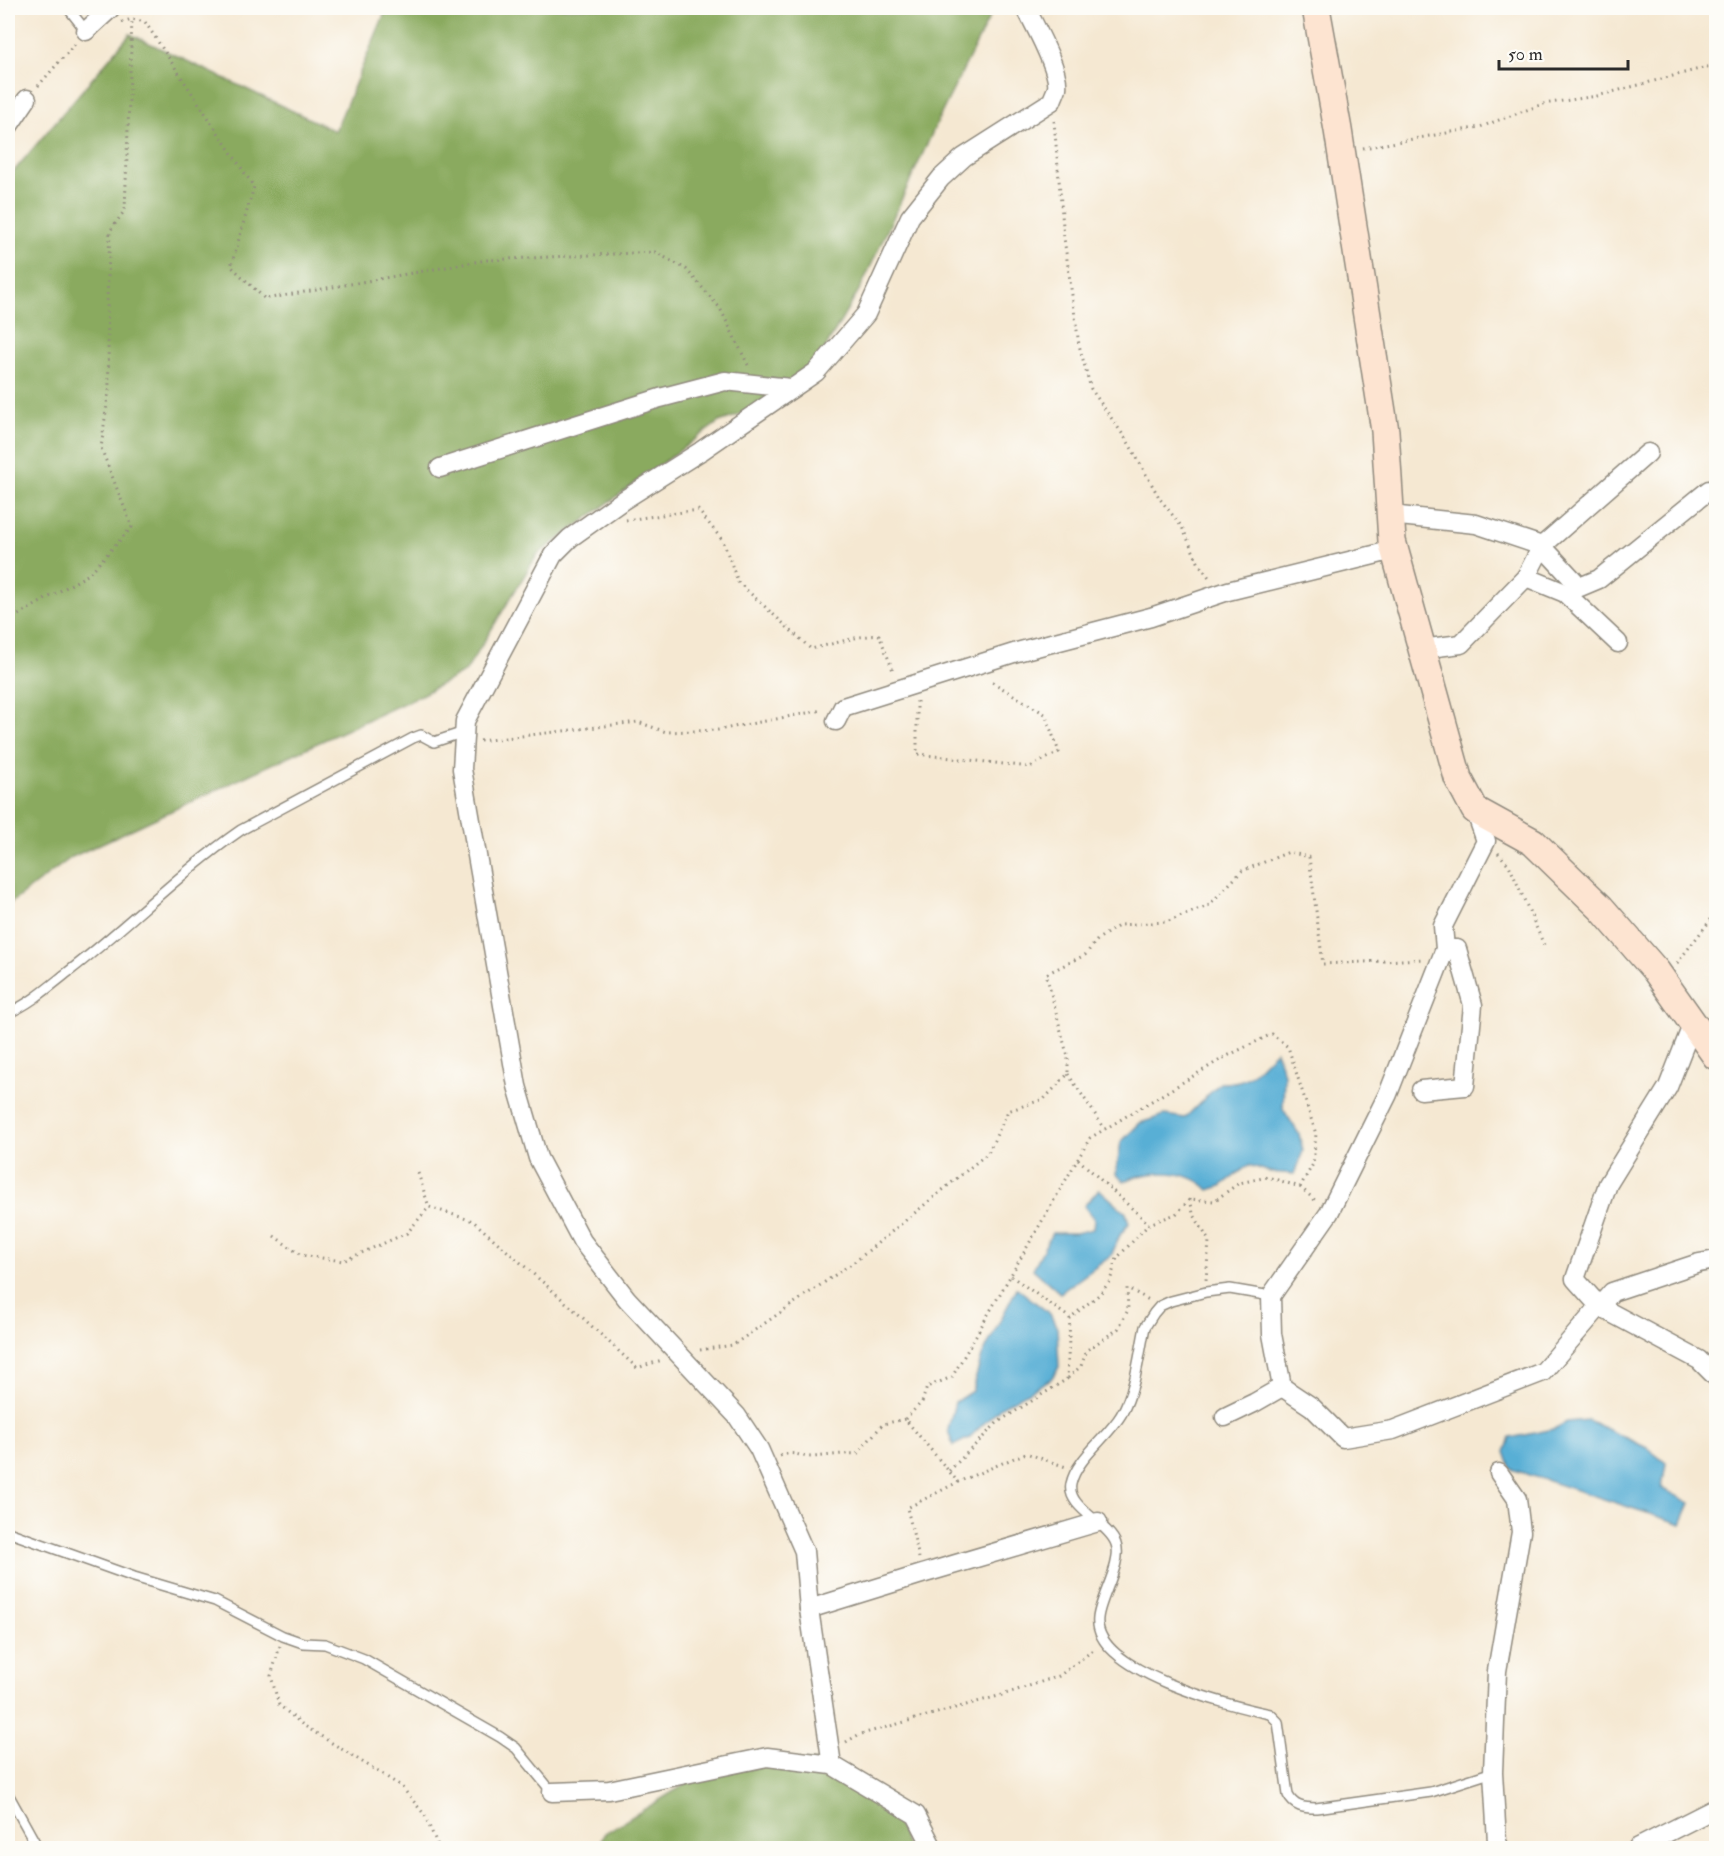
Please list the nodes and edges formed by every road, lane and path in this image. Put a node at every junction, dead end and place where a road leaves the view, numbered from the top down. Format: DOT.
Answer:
graph roads {
  1 [pos="68,8"];
  2 [pos="111,8"];
  3 [pos="1026,8"];
  4 [pos="1316,8"];
  5 [pos="132,19"];
  6 [pos="86,31"];
  7 [pos="1716,66"];
  8 [pos="27,99"];
  9 [pos="1052,101"];
  10 [pos="8,127"];
  11 [pos="1341,151"];
  12 [pos="751,371"];
  13 [pos="791,388"];
  14 [pos="1648,453"];
  15 [pos="440,468"];
  16 [pos="1709,490"];
  17 [pos="1390,515"];
  18 [pos="621,521"];
  19 [pos="1542,546"];
  20 [pos="1394,550"];
  21 [pos="1526,577"];
  22 [pos="1220,594"];
  23 [pos="8,621"];
  24 [pos="1618,643"];
  25 [pos="1421,649"];
  26 [pos="987,662"];
  27 [pos="909,686"];
  28 [pos="840,714"];
  29 [pos="464,738"];
  30 [pos="1475,810"];
  31 [pos="1486,841"];
  32 [pos="1716,913"];
  33 [pos="1544,945"];
  34 [pos="1443,954"];
  35 [pos="1662,980"];
  36 [pos="8,1013"];
  37 [pos="1693,1023"];
  38 [pos="1716,1056"];
  39 [pos="1068,1074"];
  40 [pos="1421,1090"];
  41 [pos="1105,1129"];
  42 [pos="1078,1159"];
  43 [pos="418,1173"];
  44 [pos="1190,1199"];
  45 [pos="429,1207"];
  46 [pos="1149,1224"];
  47 [pos="274,1236"];
  48 [pos="1716,1260"];
  49 [pos="1011,1276"];
  50 [pos="1206,1292"];
  51 [pos="1271,1296"];
  52 [pos="1160,1306"];
  53 [pos="1600,1307"];
  54 [pos="1070,1318"];
  55 [pos="678,1354"];
  56 [pos="1716,1377"];
  57 [pos="1067,1379"];
  58 [pos="1282,1387"];
  59 [pos="1225,1417"];
  60 [pos="905,1419"];
  61 [pos="765,1462"];
  62 [pos="1076,1470"];
  63 [pos="949,1471"];
  64 [pos="1499,1473"];
  65 [pos="958,1482"];
  66 [pos="1098,1522"];
  67 [pos="8,1532"];
  68 [pos="922,1574"];
  69 [pos="809,1609"];
  70 [pos="283,1636"];
  71 [pos="1104,1641"];
  72 [pos="831,1758"];
  73 [pos="1493,1772"];
  74 [pos="552,1792"];
  75 [pos="8,1794"];
  76 [pos="1716,1808"];
  77 [pos="38,1848"];
  78 [pos="439,1848"];
  79 [pos="933,1848"];
  80 [pos="1500,1848"];
  81 [pos="1637,1848"];
  1 -- 6 [label="lane"];
  2 -- 6 [label="street"];
  3 -- 9 [label="street"];
  4 -- 11 [label="street"];
  5 -- 6 [label="path"];
  5 -- 12 [label="path"];
  5 -- 23 [label="path"];
  6 -- 8 [label="path"];
  7 -- 11 [label="path"];
  8 -- 10 [label="street"];
  9 -- 13 [label="street"];
  9 -- 22 [label="path"];
  11 -- 17 [label="street"];
  13 -- 15 [label="street"];
  13 -- 29 [label="street"];
  14 -- 19 [label="street"];
  16 -- 19 [label="street"];
  17 -- 19 [label="street"];
  17 -- 20 [label="street"];
  18 -- 27 [label="path"];
  19 -- 21 [label="street"];
  20 -- 22 [label="street"];
  20 -- 25 [label="street"];
  21 -- 24 [label="street"];
  21 -- 25 [label="street"];
  22 -- 26 [label="street"];
  25 -- 30 [label="street"];
  26 -- 27 [label="street"];
  26 -- 27 [label="path"];
  27 -- 28 [label="street"];
  28 -- 29 [label="path"];
  29 -- 36 [label="lane"];
  29 -- 55 [label="street"];
  30 -- 31 [label="street"];
  30 -- 35 [label="street"];
  31 -- 33 [label="path"];
  31 -- 34 [label="street"];
  32 -- 35 [label="path"];
  34 -- 39 [label="path"];
  34 -- 40 [label="street"];
  34 -- 51 [label="street"];
  35 -- 37 [label="street"];
  37 -- 38 [label="street"];
  37 -- 53 [label="street"];
  39 -- 41 [label="path"];
  39 -- 55 [label="path"];
  41 -- 42 [label="path"];
  41 -- 44 [label="path"];
  42 -- 46 [label="path"];
  42 -- 49 [label="path"];
  43 -- 45 [label="path"];
  44 -- 46 [label="path"];
  44 -- 50 [label="path"];
  45 -- 47 [label="path"];
  45 -- 55 [label="path"];
  46 -- 54 [label="path"];
  48 -- 53 [label="street"];
  49 -- 54 [label="path"];
  49 -- 60 [label="path"];
  50 -- 51 [label="lane"];
  50 -- 52 [label="lane"];
  51 -- 58 [label="street"];
  52 -- 57 [label="path"];
  52 -- 62 [label="lane"];
  53 -- 56 [label="street"];
  53 -- 58 [label="street"];
  54 -- 57 [label="path"];
  55 -- 61 [label="street"];
  57 -- 63 [label="path"];
  58 -- 59 [label="street"];
  60 -- 61 [label="path"];
  60 -- 63 [label="path"];
  61 -- 69 [label="street"];
  62 -- 65 [label="path"];
  62 -- 66 [label="lane"];
  63 -- 65 [label="path"];
  64 -- 73 [label="street"];
  65 -- 68 [label="path"];
  66 -- 68 [label="street"];
  66 -- 71 [label="lane"];
  67 -- 70 [label="lane"];
  68 -- 69 [label="street"];
  69 -- 72 [label="street"];
  70 -- 74 [label="lane"];
  70 -- 78 [label="path"];
  71 -- 72 [label="path"];
  71 -- 73 [label="lane"];
  72 -- 74 [label="street"];
  72 -- 79 [label="street"];
  73 -- 80 [label="street"];
  75 -- 77 [label="lane"];
  76 -- 81 [label="street"];
}
